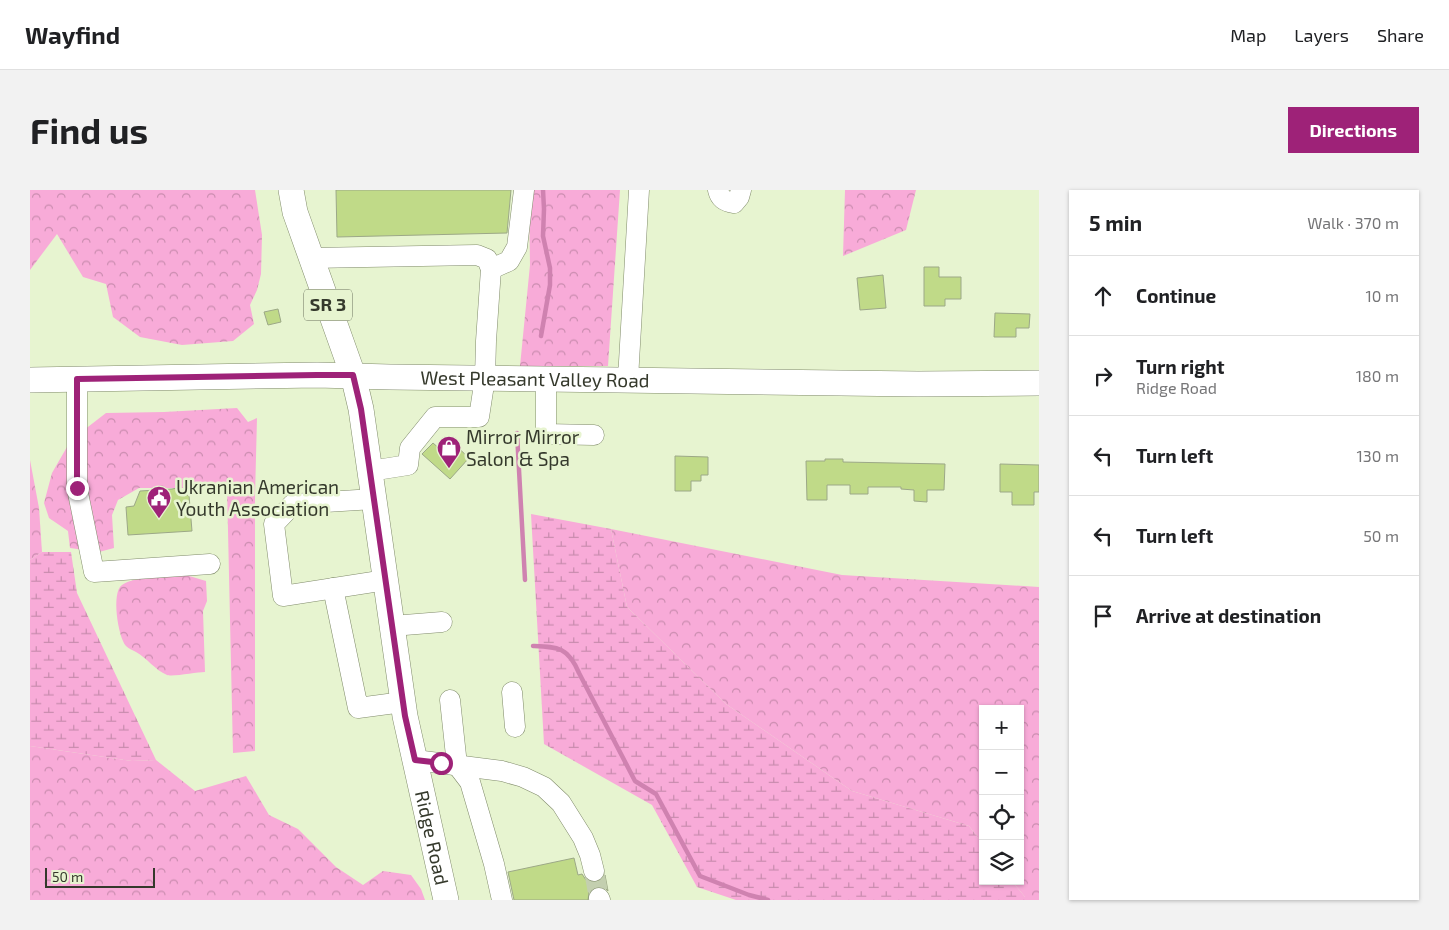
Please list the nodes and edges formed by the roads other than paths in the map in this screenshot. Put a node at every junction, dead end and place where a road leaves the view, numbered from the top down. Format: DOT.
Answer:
graph roads {
  1 [pos="291,190"];
  2 [pos="524,190"];
  3 [pos="639,190"];
  4 [pos="718,190"];
  5 [pos="741,190"];
  6 [pos="311,258"];
  7 [pos="490,269"];
  8 [pos="353,375"];
  9 [pos="485,378"];
  10 [pos="546,378"];
  11 [pos="77,379"];
  12 [pos="628,379"];
  13 [pos="30,380"];
  14 [pos="1039,383"];
  15 [pos="594,435"];
  16 [pos="370,471"];
  17 [pos="374,499"];
  18 [pos="210,564"];
  19 [pos="386,580"];
  20 [pos="333,588"];
  21 [pos="442,622"];
  22 [pos="392,626"];
  23 [pos="512,692"];
  24 [pos="450,700"];
  25 [pos="403,702"];
  26 [pos="515,727"];
  27 [pos="415,760"];
  28 [pos="457,765"];
  29 [pos="594,871"];
  30 [pos="446,900"];
  31 [pos="502,900"];
  1 -- 6 [label="main road, Ridge Road / SR 3"];
  2 -- 7 [label="lane"];
  3 -- 12 [label="lane"];
  4 -- 5 [label="lane"];
  6 -- 7 [label="lane"];
  6 -- 8 [label="main road, Ridge Road / SR 3"];
  7 -- 9 [label="lane"];
  8 -- 9 [label="main road, West Pleasant Valley Road"];
  8 -- 11 [label="main road, West Pleasant Valley Road"];
  8 -- 16 [label="main road, Ridge Road / SR 3"];
  9 -- 10 [label="main road, West Pleasant Valley Road"];
  9 -- 16 [label="lane"];
  10 -- 12 [label="main road, West Pleasant Valley Road"];
  10 -- 15 [label="lane"];
  11 -- 13 [label="main road, West Pleasant Valley Road"];
  11 -- 18 [label="lane"];
  12 -- 14 [label="main road, West Pleasant Valley Road"];
  16 -- 17 [label="main road, Ridge Road / SR 3"];
  17 -- 19 [label="main road, Ridge Road / SR 3"];
  17 -- 20 [label="lane"];
  19 -- 20 [label="lane"];
  19 -- 22 [label="main road, Ridge Road / SR 3"];
  20 -- 25 [label="lane"];
  21 -- 22 [label="lane"];
  22 -- 25 [label="main road, Ridge Road / SR 3"];
  23 -- 26 [label="lane"];
  24 -- 28 [label="lane"];
  25 -- 27 [label="main road, Ridge Road / SR 3"];
  27 -- 28 [label="lane"];
  27 -- 30 [label="main road, Ridge Road / SR 3"];
  28 -- 29 [label="lane"];
  28 -- 31 [label="lane"];
}
